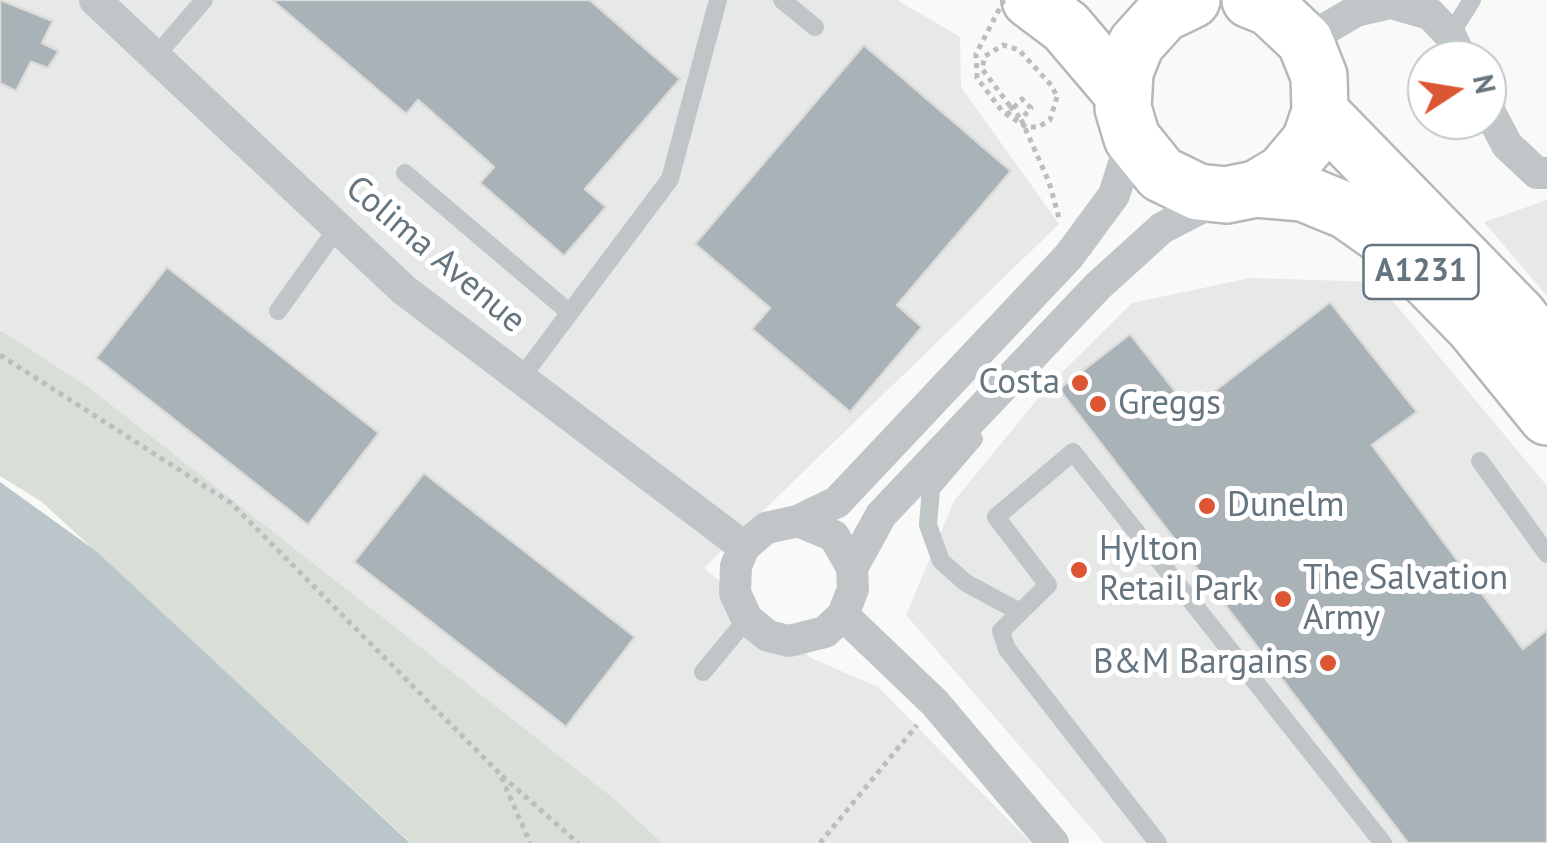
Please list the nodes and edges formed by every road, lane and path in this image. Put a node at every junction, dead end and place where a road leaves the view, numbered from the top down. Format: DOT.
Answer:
graph roads {
  1 [pos="95,0"];
  2 [pos="204,0"];
  3 [pos="718,0"];
  4 [pos="782,0"];
  5 [pos="1004,0"];
  6 [pos="1030,0"];
  7 [pos="1192,0"];
  8 [pos="1250,0"];
  9 [pos="1472,0"];
  10 [pos="815,27"];
  11 [pos="1450,40"];
  12 [pos="1459,40"];
  13 [pos="1305,41"];
  14 [pos="155,56"];
  15 [pos="1320,112"];
  16 [pos="1007,115"];
  17 [pos="1127,115"];
  18 [pos="1020,119"];
  19 [pos="1504,140"];
  20 [pos="405,172"];
  21 [pos="1547,173"];
  22 [pos="1241,192"];
  23 [pos="338,228"];
  24 [pos="1069,256"];
  25 [pos="278,311"];
  26 [pos="570,313"];
  27 [pos="1547,352"];
  28 [pos="0,355"];
  29 [pos="521,378"];
  30 [pos="1005,382"];
  31 [pos="1547,416"];
  32 [pos="1480,461"];
  33 [pos="798,521"];
  34 [pos="744,547"];
  35 [pos="1547,554"];
  36 [pos="852,568"];
  37 [pos="1018,610"];
  38 [pos="843,615"];
  39 [pos="747,619"];
  40 [pos="704,672"];
  41 [pos="936,703"];
  42 [pos="500,774"];
  43 [pos="1042,839"];
  44 [pos="530,843"];
  45 [pos="578,843"];
  46 [pos="820,843"];
  47 [pos="1158,843"];
  48 [pos="1383,843"];
  1 -- 14 [label="street, Colima Avenue"];
  2 -- 14 [label="lane"];
  3 -- 26 [label="lane"];
  4 -- 10 [label="lane"];
  5 -- 16 [label="path, bridge"];
  6 -- 17 [label="highway"];
  7 -- 17 [label="highway"];
  8 -- 13 [label="highway"];
  9 -- 12 [label="lane"];
  11 -- 13 [label="street"];
  13 -- 15 [label="highway"];
  14 -- 23 [label="street, Colima Avenue"];
  15 -- 22 [label="highway"];
  15 -- 27 [label="highway, A1231"];
  16 -- 18 [label="path"];
  16 -- 18 [label="path, bridge"];
  17 -- 22 [label="highway"];
  17 -- 24 [label="street"];
  18 -- 24 [label="path"];
  19 -- 21 [label="street"];
  20 -- 26 [label="lane"];
  22 -- 30 [label="street"];
  22 -- 31 [label="highway, A1231"];
  23 -- 25 [label="lane"];
  23 -- 29 [label="street, Colima Avenue"];
  24 -- 33 [label="street"];
  26 -- 29 [label="lane"];
  28 -- 42 [label="path"];
  29 -- 34 [label="street, Colima Avenue"];
  30 -- 36 [label="street"];
  30 -- 37 [label="lane"];
  32 -- 35 [label="lane"];
  33 -- 34 [label="street"];
  33 -- 36 [label="street"];
  34 -- 39 [label="street"];
  36 -- 38 [label="street"];
  37 -- 47 [label="lane"];
  37 -- 48 [label="lane"];
  38 -- 39 [label="street"];
  38 -- 41 [label="street"];
  39 -- 40 [label="lane"];
  41 -- 43 [label="street"];
  41 -- 46 [label="path"];
  42 -- 44 [label="path"];
  42 -- 45 [label="path"];
}
